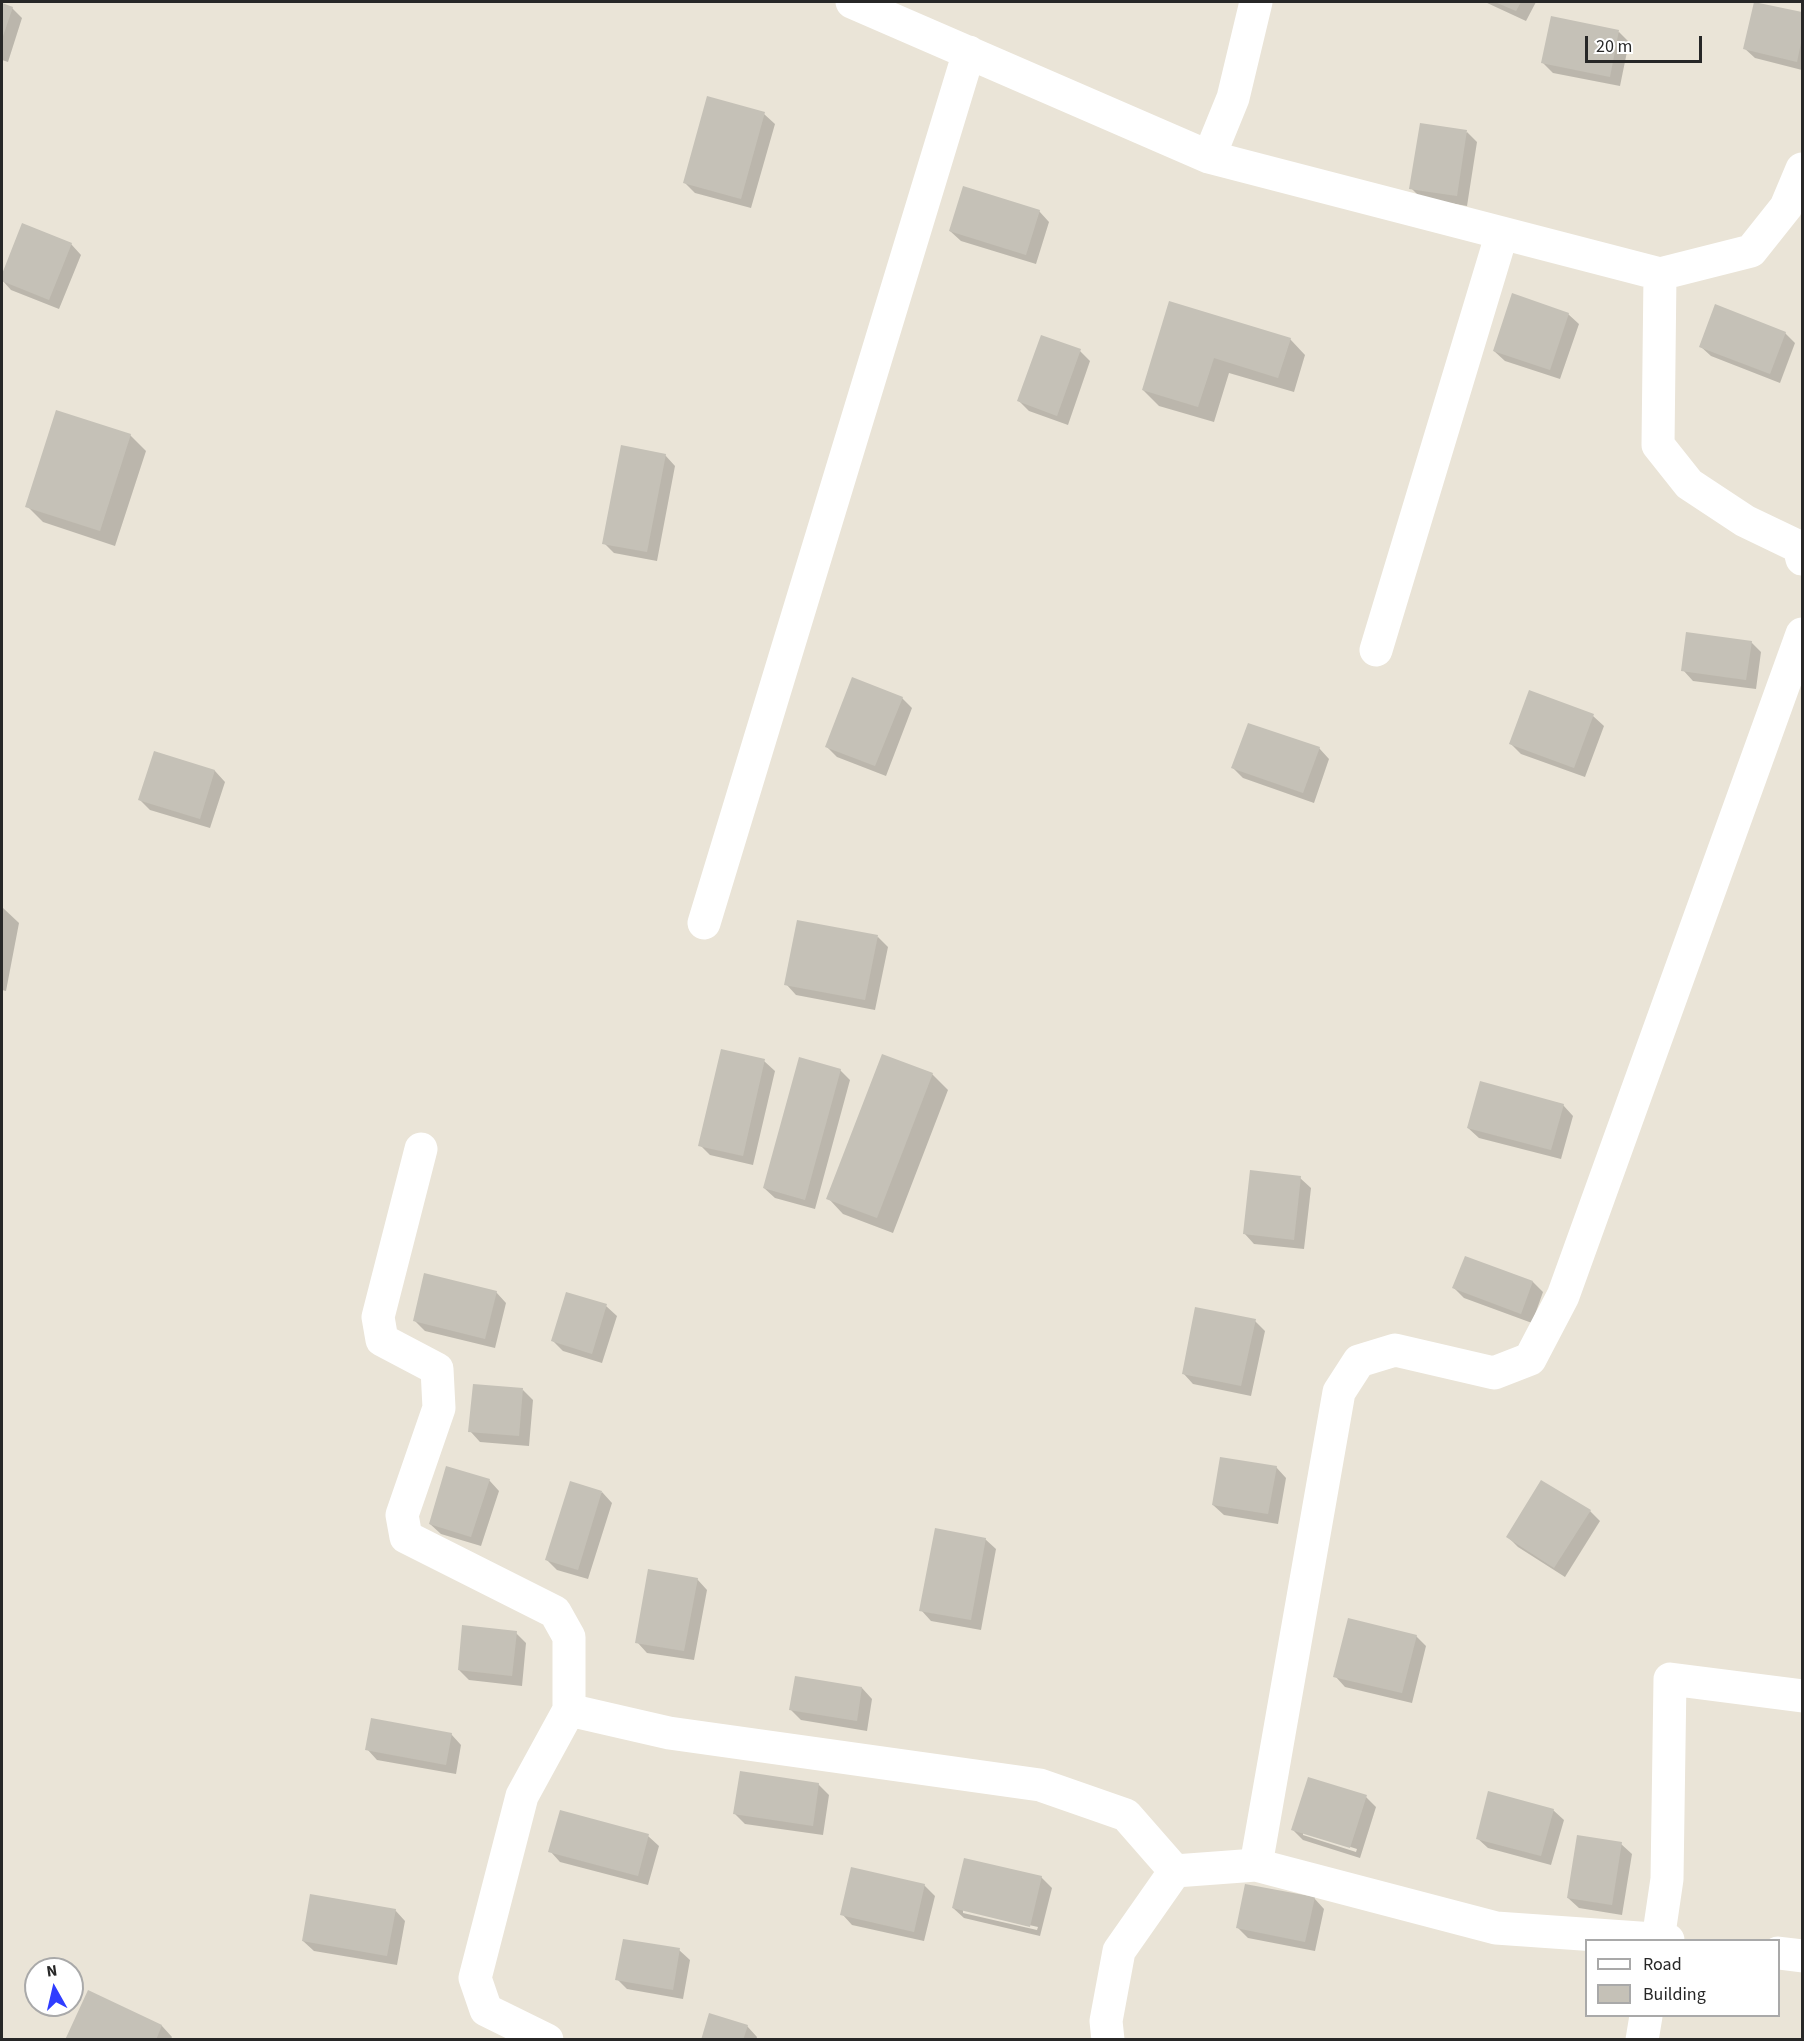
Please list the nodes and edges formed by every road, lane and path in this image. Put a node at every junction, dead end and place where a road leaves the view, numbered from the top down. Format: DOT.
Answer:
graph roads {
  1 [pos="852,2"];
  2 [pos="1256,2"];
  3 [pos="969,52"];
  4 [pos="1209,157"];
  5 [pos="1803,169"];
  6 [pos="1503,233"];
  7 [pos="1660,274"];
  8 [pos="1803,559"];
  9 [pos="1803,634"];
  10 [pos="1376,650"];
  11 [pos="704,923"];
  12 [pos="421,1149"];
  13 [pos="1803,1696"];
  14 [pos="568,1710"];
  15 [pos="1256,1865"];
  16 [pos="1174,1871"];
  17 [pos="1647,1939"];
  18 [pos="1661,1939"];
  19 [pos="1780,1953"];
  20 [pos="1803,1956"];
  21 [pos="1646,2017"];
  22 [pos="547,2040"];
  23 [pos="1108,2040"];
  24 [pos="1642,2040"];
  1 -- 3 [label="street"];
  2 -- 4 [label="street"];
  3 -- 4 [label="street"];
  3 -- 11 [label="street"];
  4 -- 6 [label="street"];
  5 -- 7 [label="street"];
  6 -- 7 [label="street"];
  6 -- 10 [label="street"];
  7 -- 8 [label="street"];
  9 -- 15 [label="street"];
  12 -- 14 [label="street"];
  13 -- 18 [label="street"];
  14 -- 16 [label="street"];
  14 -- 22 [label="street"];
  15 -- 16 [label="street"];
  15 -- 17 [label="street"];
  16 -- 23 [label="street"];
  19 -- 20 [label="street"];
  21 -- 24 [label="street"];
}
